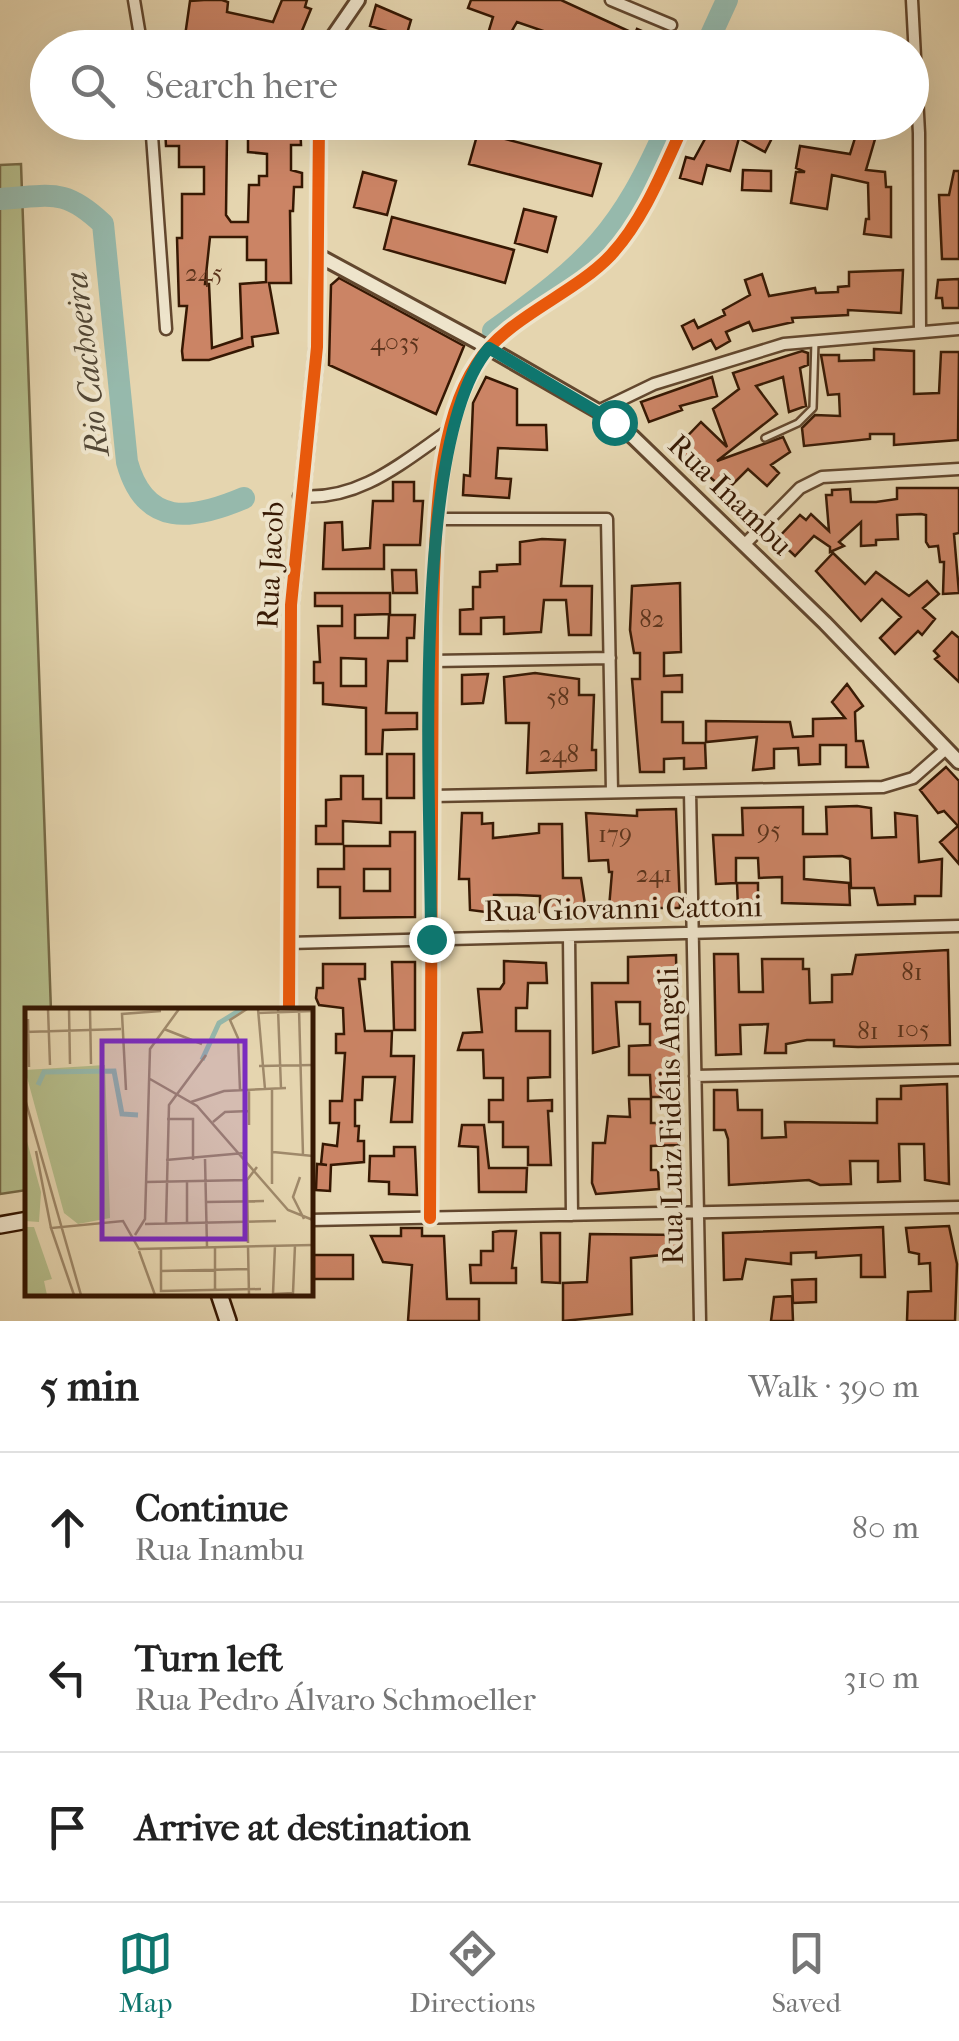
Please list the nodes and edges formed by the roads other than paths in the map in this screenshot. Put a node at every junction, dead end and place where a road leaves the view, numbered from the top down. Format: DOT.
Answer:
graph roads {
  1 [pos="134,0"];
  2 [pos="358,0"];
  3 [pos="611,0"];
  4 [pos="912,0"];
  5 [pos="671,25"];
  6 [pos="140,30"];
  7 [pos="337,30"];
  8 [pos="914,30"];
  9 [pos="152,140"];
  10 [pos="319,140"];
  11 [pos="676,140"];
  12 [pos="920,140"];
  13 [pos="321,257"];
  14 [pos="166,328"];
  15 [pos="959,330"];
  16 [pos="920,332"];
  17 [pos="815,338"];
  18 [pos="489,348"];
  19 [pos="598,412"];
  20 [pos="451,429"];
  21 [pos="765,438"];
  22 [pos="959,469"];
  23 [pos="299,496"];
  24 [pos="438,519"];
  25 [pos="745,544"];
  26 [pos="610,658"];
  27 [pos="432,661"];
  28 [pos="946,749"];
  29 [pos="959,762"];
  30 [pos="690,791"];
  31 [pos="612,792"];
  32 [pos="432,796"];
  33 [pos="959,926"];
  34 [pos="692,933"];
  35 [pos="569,936"];
  36 [pos="431,939"];
  37 [pos="288,942"];
  38 [pos="289,1008"];
  39 [pos="959,1070"];
  40 [pos="695,1076"];
  41 [pos="959,1207"];
  42 [pos="698,1212"];
  43 [pos="572,1215"];
  44 [pos="430,1218"];
  45 [pos="312,1220"];
  46 [pos="25,1221"];
  47 [pos="0,1225"];
  48 [pos="224,1296"];
  49 [pos="228,1321"];
  50 [pos="700,1321"];
  1 -- 6 [label="street"];
  2 -- 7 [label="street"];
  3 -- 5 [label="street"];
  4 -- 8 [label="street"];
  9 -- 14 [label="street"];
  10 -- 13 [label="street, Rua Jacob"];
  11 -- 18 [label="street"];
  12 -- 16 [label="street"];
  13 -- 18 [label="street, Rua Inambu"];
  13 -- 23 [label="street, Rua Jacob"];
  15 -- 16 [label="street"];
  16 -- 17 [label="street"];
  17 -- 19 [label="street"];
  17 -- 21 [label="lane"];
  18 -- 19 [label="street, Rua Inambu"];
  18 -- 20 [label="street"];
  19 -- 25 [label="street, Rua Inambu"];
  20 -- 23 [label="street"];
  20 -- 24 [label="street"];
  22 -- 25 [label="street"];
  23 -- 37 [label="street, Rua Jacob"];
  24 -- 26 [label="street"];
  24 -- 27 [label="street"];
  25 -- 28 [label="street, Rua Inambu"];
  26 -- 27 [label="street"];
  26 -- 31 [label="street"];
  27 -- 32 [label="street"];
  28 -- 29 [label="street, Rua Inambu"];
  28 -- 30 [label="street"];
  30 -- 31 [label="street"];
  30 -- 34 [label="street, Rua Luiz Fidélis Angeli"];
  31 -- 32 [label="street"];
  32 -- 36 [label="street"];
  33 -- 34 [label="street, Rua Giovanni Cattoni"];
  34 -- 35 [label="street, Rua Giovanni Cattoni"];
  34 -- 40 [label="street, Rua Luiz Fidélis Angeli"];
  35 -- 36 [label="street, Rua Giovanni Cattoni"];
  35 -- 43 [label="street"];
  36 -- 37 [label="street, Rua Giovanni Cattoni"];
  36 -- 44 [label="street"];
  37 -- 38 [label="street, Rua Jacob"];
  39 -- 40 [label="street"];
  40 -- 42 [label="street, Rua Luiz Fidélis Angeli"];
  41 -- 42 [label="street"];
  42 -- 43 [label="street"];
  42 -- 50 [label="street, Rua Luiz Fidélis Angeli"];
  43 -- 44 [label="street"];
  44 -- 45 [label="street"];
  46 -- 47 [label="main road"];
  48 -- 49 [label="main road"];
}
